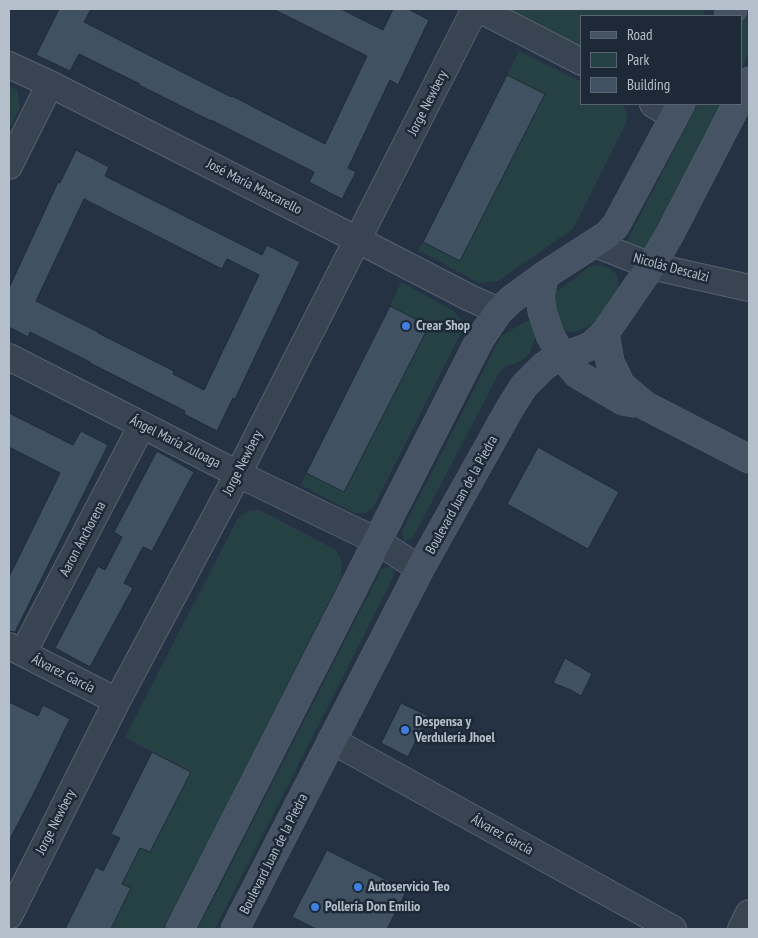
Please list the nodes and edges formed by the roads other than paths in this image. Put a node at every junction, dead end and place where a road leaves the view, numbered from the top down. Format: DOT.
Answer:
graph roads {
  1 [pos="475,9"];
  2 [pos="479,9"];
  3 [pos="580,61"];
  4 [pos="9,65"];
  5 [pos="749,81"];
  6 [pos="50,84"];
  7 [pos="743,93"];
  8 [pos="737,105"];
  9 [pos="669,108"];
  10 [pos="9,166"];
  11 [pos="358,240"];
  12 [pos="594,244"];
  13 [pos="651,266"];
  14 [pos="545,275"];
  15 [pos="749,288"];
  16 [pos="499,311"];
  17 [pos="605,333"];
  18 [pos="9,356"];
  19 [pos="560,356"];
  20 [pos="646,406"];
  21 [pos="142,425"];
  22 [pos="749,459"];
  23 [pos="238,474"];
  24 [pos="377,541"];
  25 [pos="420,569"];
  26 [pos="16,650"];
  27 [pos="117,701"];
  28 [pos="332,740"];
  29 [pos="749,912"];
  30 [pos="9,916"];
  31 [pos="180,929"];
  32 [pos="235,929"];
  33 [pos="672,929"];
  34 [pos="741,929"];
  1 -- 11 [label="street, Jorge Newbery"];
  2 -- 3 [label="street"];
  4 -- 6 [label="street, José María Mascarello"];
  5 -- 7 [label="main road"];
  6 -- 10 [label="street"];
  6 -- 11 [label="street, José María Mascarello"];
  8 -- 13 [label="main road, Boulevard Juan de la Piedra"];
  9 -- 12 [label="main road"];
  11 -- 16 [label="street, José María Mascarello"];
  11 -- 23 [label="street, Jorge Newbery"];
  12 -- 13 [label="street, Nicolás Descalzi"];
  12 -- 14 [label="main road"];
  13 -- 15 [label="street, Nicolás Descalzi"];
  13 -- 17 [label="main road, Boulevard Juan de la Piedra"];
  14 -- 16 [label="main road"];
  14 -- 19 [label="main road"];
  16 -- 24 [label="main road"];
  17 -- 19 [label="main road, Boulevard Juan de la Piedra"];
  17 -- 20 [label="main road"];
  18 -- 21 [label="street, Ángel María Zuloaga"];
  19 -- 20 [label="main road"];
  19 -- 25 [label="main road, Boulevard Juan de la Piedra"];
  20 -- 22 [label="main road"];
  21 -- 23 [label="street, Ángel María Zuloaga"];
  21 -- 26 [label="street, Aaron Anchorena"];
  23 -- 24 [label="street, Ángel María Zuloaga"];
  23 -- 27 [label="street, Jorge Newbery"];
  24 -- 25 [label="street, Ángel María Zuloaga"];
  24 -- 31 [label="main road"];
  25 -- 28 [label="main road, Boulevard Juan de la Piedra"];
  26 -- 27 [label="street, Álvarez García"];
  27 -- 30 [label="street, Jorge Newbery"];
  28 -- 32 [label="main road, Boulevard Juan de la Piedra"];
  28 -- 33 [label="street, Álvarez García"];
  29 -- 34 [label="street"];
}
